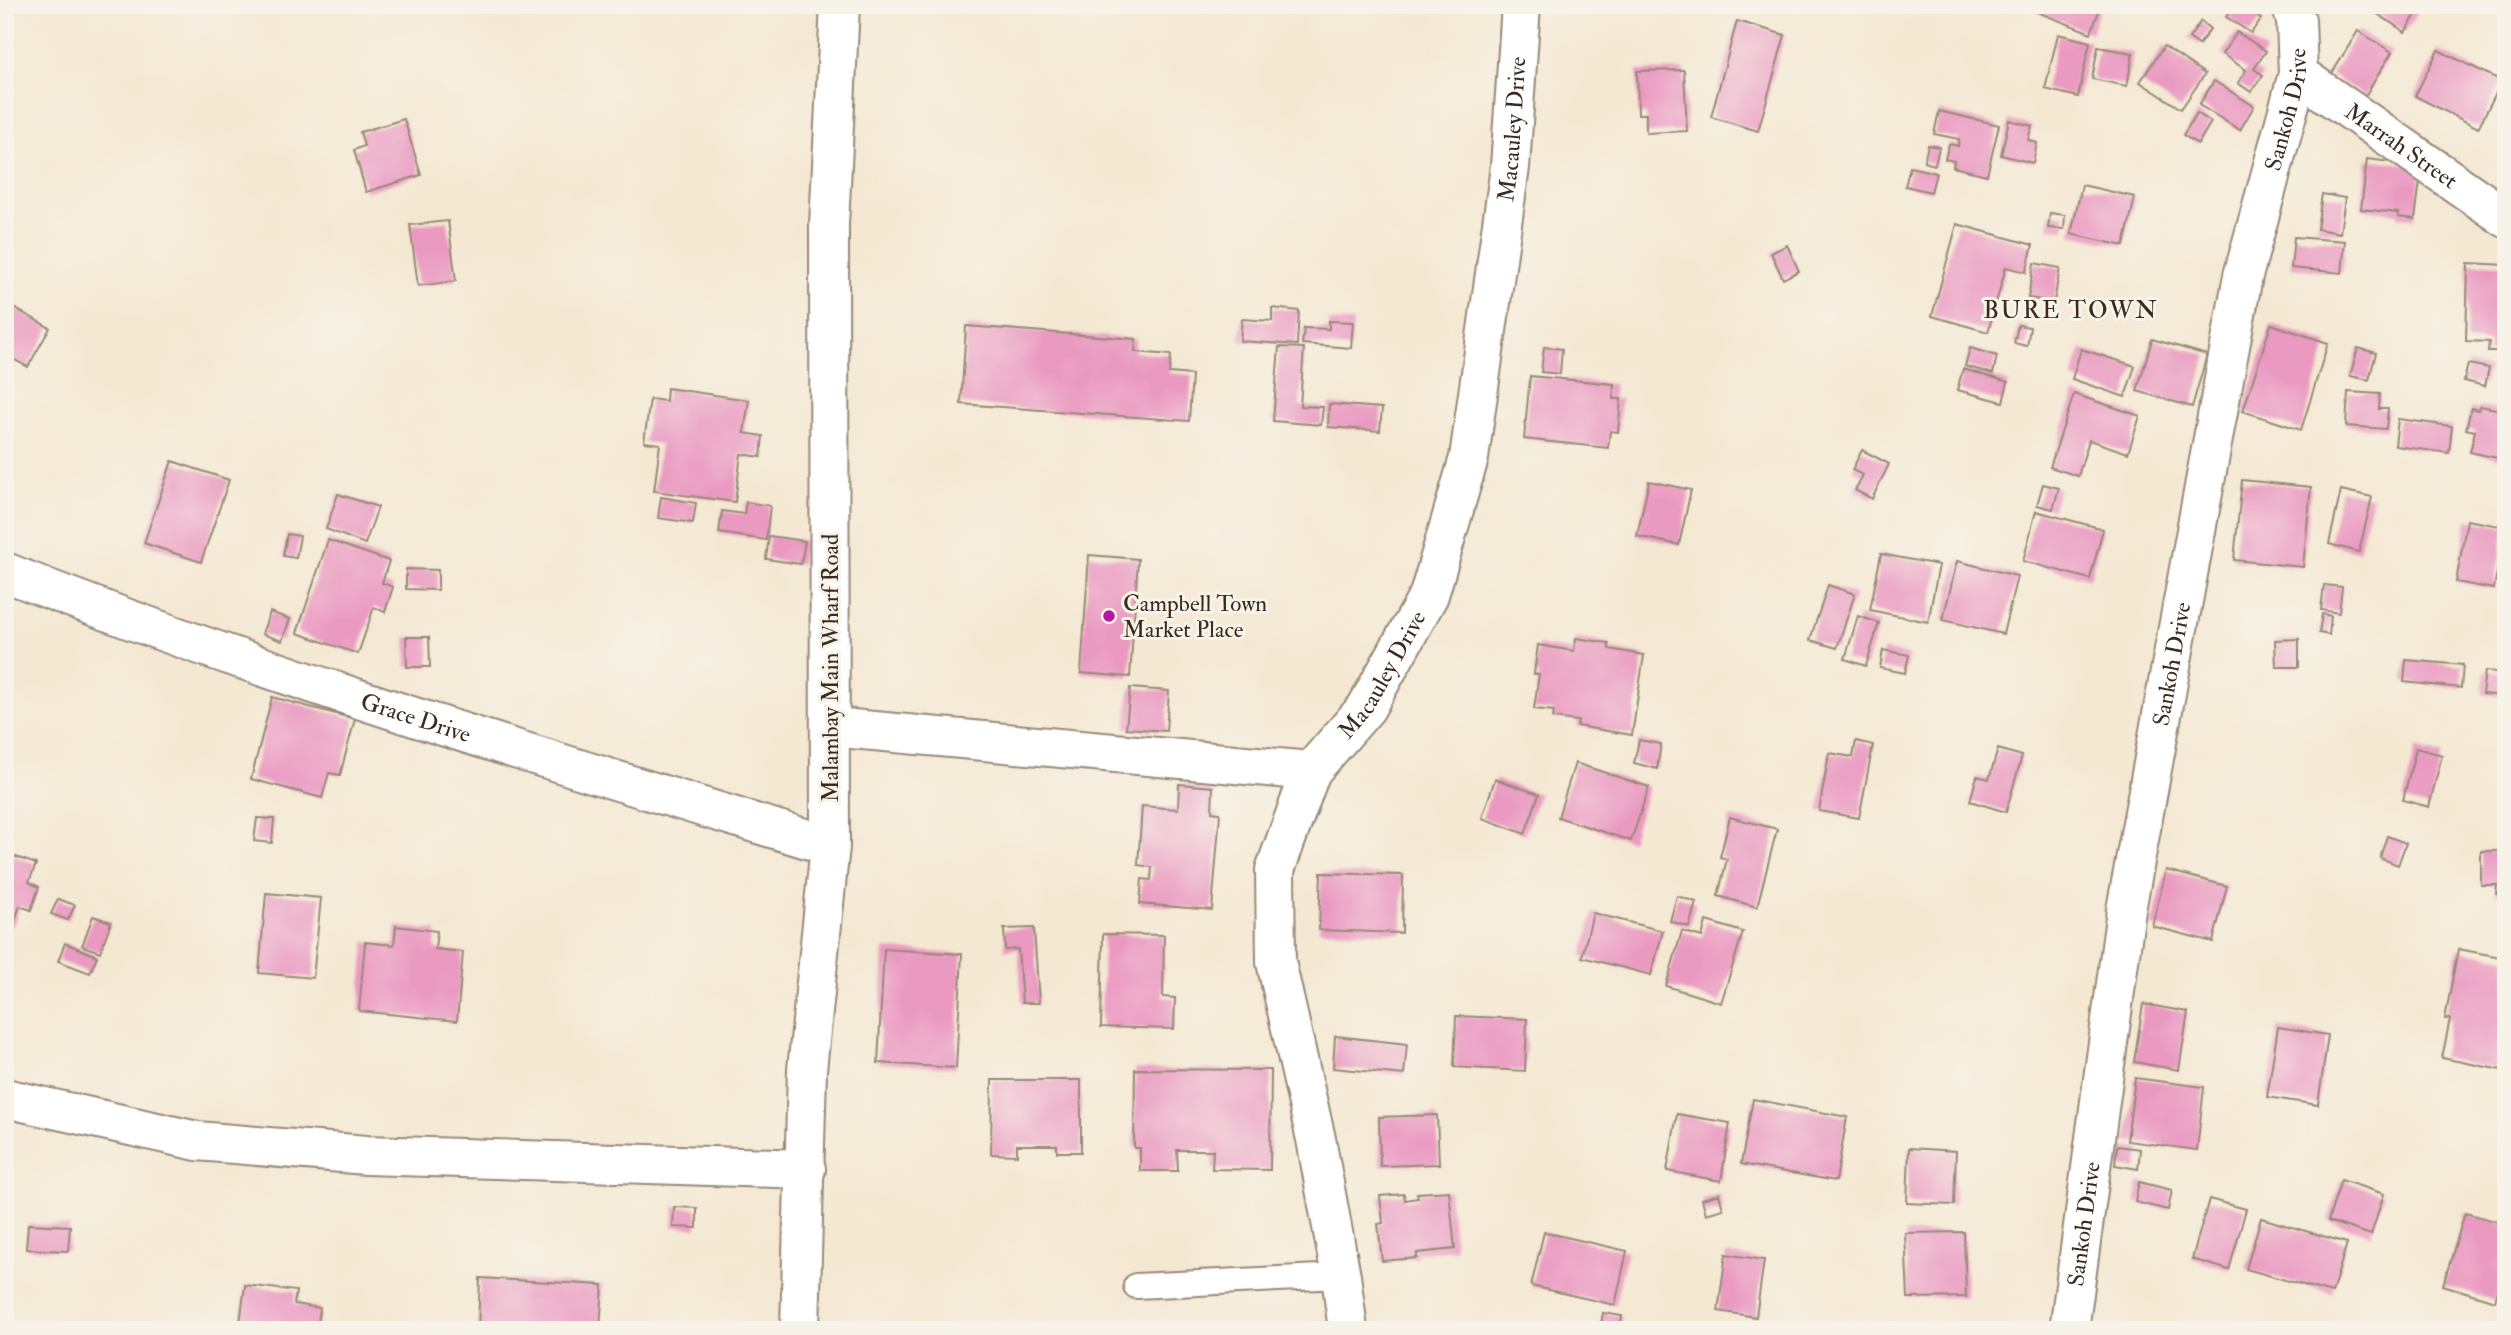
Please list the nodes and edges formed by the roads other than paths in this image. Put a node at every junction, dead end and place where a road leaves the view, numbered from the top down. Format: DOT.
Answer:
graph roads {
  1 [pos="841,5"];
  2 [pos="1521,5"];
  3 [pos="2291,5"];
  4 [pos="2298,74"];
  5 [pos="2506,218"];
  6 [pos="5,572"];
  7 [pos="830,727"];
  8 [pos="1311,771"];
  9 [pos="830,846"];
  10 [pos="5,1098"];
  11 [pos="806,1169"];
  12 [pos="1341,1276"];
  13 [pos="1136,1286"];
  14 [pos="800,1330"];
  15 [pos="1348,1330"];
  16 [pos="2068,1330"];
  1 -- 7 [label="street, Malambay Main Wharf Road"];
  2 -- 8 [label="street, Macauley Drive"];
  3 -- 4 [label="street, Sankoh Drive"];
  4 -- 5 [label="street, Marrah Street"];
  4 -- 16 [label="street, Sankoh Drive"];
  6 -- 9 [label="street, Grace Drive"];
  7 -- 8 [label="street"];
  7 -- 9 [label="street, Malambay Main Wharf Road"];
  8 -- 12 [label="street, Macauley Drive"];
  9 -- 11 [label="street, Malambay Main Wharf Road"];
  10 -- 11 [label="street"];
  11 -- 14 [label="street, Malambay Main Wharf Road"];
  12 -- 13 [label="lane"];
  12 -- 15 [label="street, Macauley Drive"];
}
